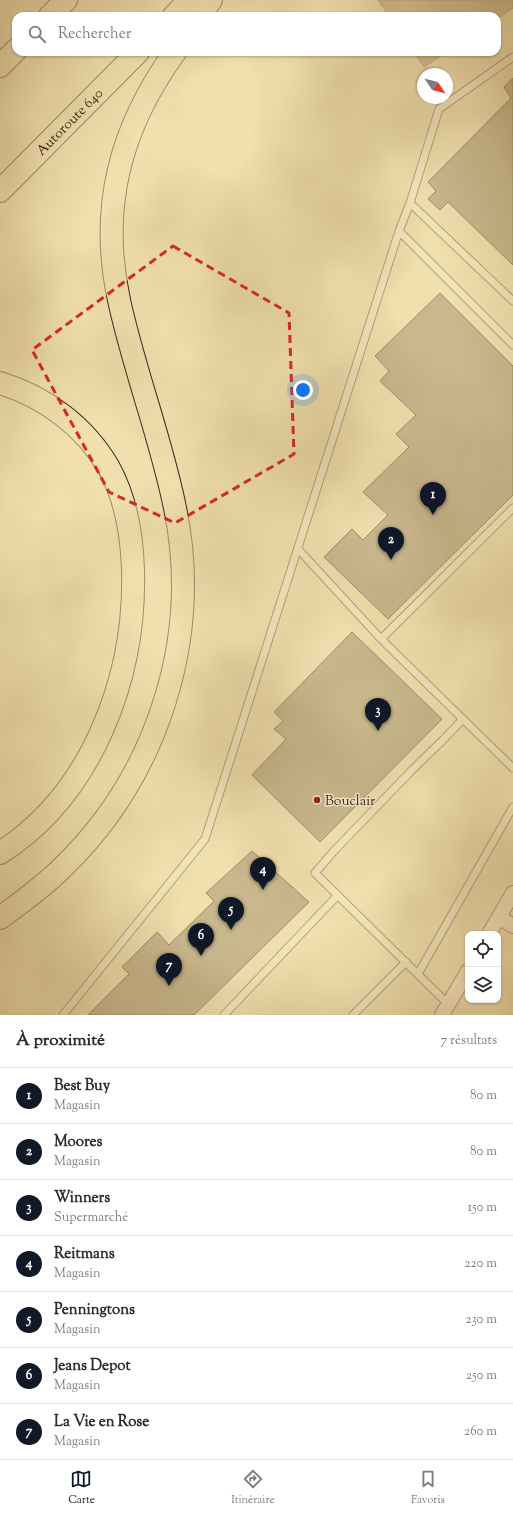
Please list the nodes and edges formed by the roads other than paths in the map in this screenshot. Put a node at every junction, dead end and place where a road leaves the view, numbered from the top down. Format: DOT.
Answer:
graph roads {
  1 [pos="66,0"];
  2 [pos="190,0"];
  3 [pos="211,0"];
  4 [pos="54,12"];
  5 [pos="178,12"];
  6 [pos="203,12"];
  7 [pos="12,54"];
  8 [pos="134,56"];
  9 [pos="172,56"];
  10 [pos="513,57"];
  11 [pos="0,66"];
  12 [pos="0,191"];
  13 [pos="410,202"];
  14 [pos="399,231"];
  15 [pos="513,301"];
  16 [pos="513,346"];
  17 [pos="0,383"];
  18 [pos="513,508"];
  19 [pos="298,549"];
  20 [pos="381,639"];
  21 [pos="463,719"];
  22 [pos="513,768"];
  23 [pos="513,807"];
  24 [pos="0,853"];
  25 [pos="513,893"];
  26 [pos="338,896"];
  27 [pos="499,917"];
  28 [pos="0,918"];
  29 [pos="513,926"];
  30 [pos="491,931"];
  31 [pos="406,962"];
  32 [pos="418,974"];
  33 [pos="465,976"];
  34 [pos="446,1010"];
  35 [pos="62,1015"];
  36 [pos="224,1015"];
  37 [pos="353,1015"];
  1 -- 4 [label="highway"];
  2 -- 5 [label="highway"];
  3 -- 6 [label="highway"];
  7 -- 11 [label="highway"];
  8 -- 12 [label="highway, Autoroute 640"];
  9 -- 28 [label="highway"];
  10 -- 13 [label="lane"];
  13 -- 14 [label="lane"];
  13 -- 15 [label="lane"];
  14 -- 16 [label="lane"];
  14 -- 19 [label="lane"];
  17 -- 24 [label="highway"];
  18 -- 20 [label="lane"];
  19 -- 20 [label="lane"];
  19 -- 35 [label="lane"];
  20 -- 21 [label="lane"];
  21 -- 22 [label="lane"];
  21 -- 26 [label="lane"];
  23 -- 32 [label="lane"];
  25 -- 27 [label="street"];
  26 -- 31 [label="lane"];
  26 -- 36 [label="lane"];
  27 -- 29 [label="street"];
  27 -- 30 [label="street"];
  31 -- 32 [label="lane"];
  31 -- 37 [label="lane"];
  32 -- 34 [label="lane"];
  33 -- 34 [label="street"];
}
